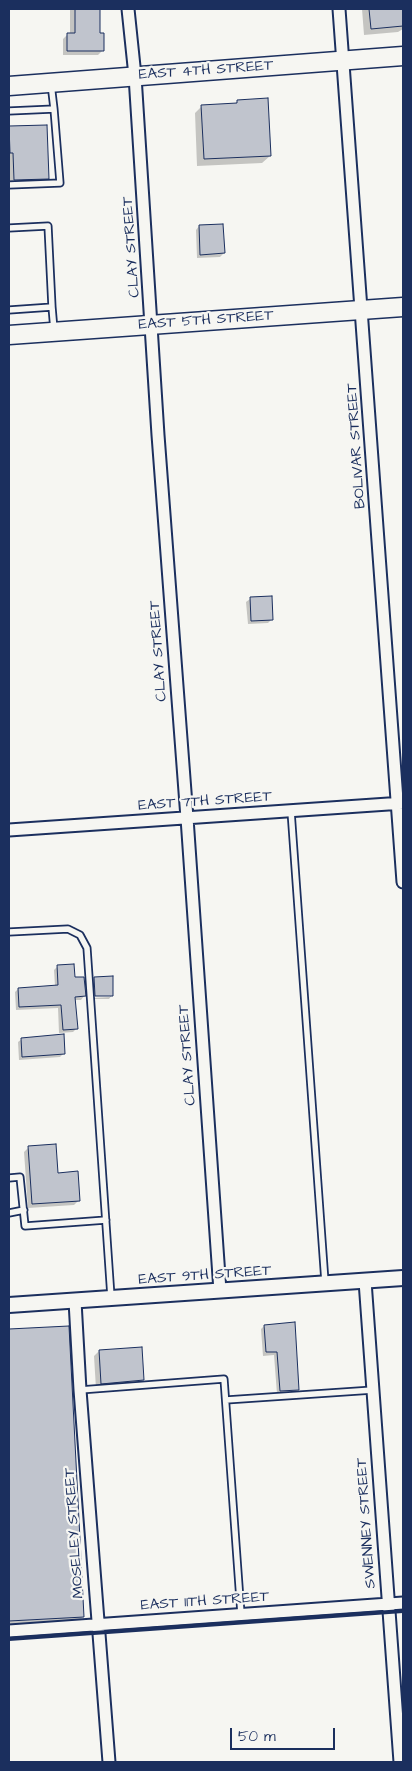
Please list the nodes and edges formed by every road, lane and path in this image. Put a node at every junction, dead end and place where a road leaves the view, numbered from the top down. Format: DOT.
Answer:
graph roads {
  1 [pos="128,9"];
  2 [pos="339,9"];
  3 [pos="403,56"];
  4 [pos="343,61"];
  5 [pos="135,76"];
  6 [pos="51,82"];
  7 [pos="9,86"];
  8 [pos="54,109"];
  9 [pos="9,112"];
  10 [pos="9,185"];
  11 [pos="9,228"];
  12 [pos="52,307"];
  13 [pos="403,308"];
  14 [pos="9,310"];
  15 [pos="362,310"];
  16 [pos="152,325"];
  17 [pos="54,332"];
  18 [pos="9,335"];
  19 [pos="400,803"];
  20 [pos="292,811"];
  21 [pos="187,818"];
  22 [pos="9,830"];
  23 [pos="403,882"];
  24 [pos="9,932"];
  25 [pos="9,1178"];
  26 [pos="24,1210"];
  27 [pos="9,1213"];
  28 [pos="106,1220"];
  29 [pos="403,1278"];
  30 [pos="366,1282"];
  31 [pos="325,1284"];
  32 [pos="220,1291"];
  33 [pos="112,1298"];
  34 [pos="74,1301"];
  35 [pos="9,1304"];
  36 [pos="80,1390"];
  37 [pos="374,1390"];
  38 [pos="226,1400"];
  39 [pos="403,1602"];
  40 [pos="387,1604"];
  41 [pos="241,1614"];
  42 [pos="97,1625"];
  43 [pos="9,1631"];
  44 [pos="109,1762"];
  45 [pos="400,1762"];
  1 -- 5 [label="street, CLAY STREET"];
  2 -- 4 [label="street, BOLIVAR STREET"];
  3 -- 4 [label="main road, EAST 4TH STREET"];
  4 -- 5 [label="main road, EAST 4TH STREET"];
  4 -- 15 [label="street, BOLIVAR STREET"];
  5 -- 6 [label="main road, EAST 4TH STREET"];
  5 -- 16 [label="street, CLAY STREET"];
  6 -- 7 [label="main road, EAST 4TH STREET"];
  6 -- 8 [label="lane"];
  8 -- 9 [label="lane"];
  8 -- 10 [label="lane"];
  11 -- 12 [label="lane"];
  12 -- 14 [label="lane"];
  12 -- 17 [label="lane"];
  13 -- 15 [label="main road, EAST 5TH STREET"];
  15 -- 16 [label="main road, EAST 5TH STREET"];
  15 -- 19 [label="street, BOLIVAR STREET"];
  16 -- 17 [label="main road, EAST 5TH STREET"];
  16 -- 21 [label="street, CLAY STREET"];
  17 -- 18 [label="main road, EAST 5TH STREET"];
  19 -- 20 [label="street, EAST 7TH STREET"];
  19 -- 23 [label="street, BOLIVAR STREET"];
  20 -- 21 [label="street, EAST 7TH STREET"];
  20 -- 31 [label="lane"];
  21 -- 22 [label="street, EAST 7TH STREET"];
  21 -- 32 [label="street, CLAY STREET"];
  24 -- 28 [label="lane"];
  25 -- 26 [label="lane"];
  26 -- 27 [label="lane"];
  26 -- 28 [label="lane"];
  28 -- 33 [label="lane"];
  29 -- 30 [label="street, EAST 9TH STREET"];
  30 -- 31 [label="street, EAST 9TH STREET"];
  30 -- 37 [label="street, SWENNEY STREET"];
  31 -- 32 [label="street, EAST 9TH STREET"];
  32 -- 33 [label="street, EAST 9TH STREET"];
  33 -- 34 [label="street, EAST 9TH STREET"];
  34 -- 35 [label="street, EAST 9TH STREET"];
  34 -- 36 [label="street, MOSELEY STREET"];
  36 -- 38 [label="lane"];
  36 -- 42 [label="street, MOSELEY STREET"];
  37 -- 38 [label="lane"];
  37 -- 40 [label="street, SWENNEY STREET"];
  38 -- 41 [label="lane"];
  39 -- 40 [label="street, EAST 11TH STREET"];
  40 -- 41 [label="street, EAST 11TH STREET"];
  40 -- 45 [label="street, SWENNEY STREET"];
  41 -- 42 [label="street, EAST 11TH STREET"];
  42 -- 43 [label="street, EAST 11TH STREET"];
  42 -- 44 [label="street, MOSELEY STREET"];
}
